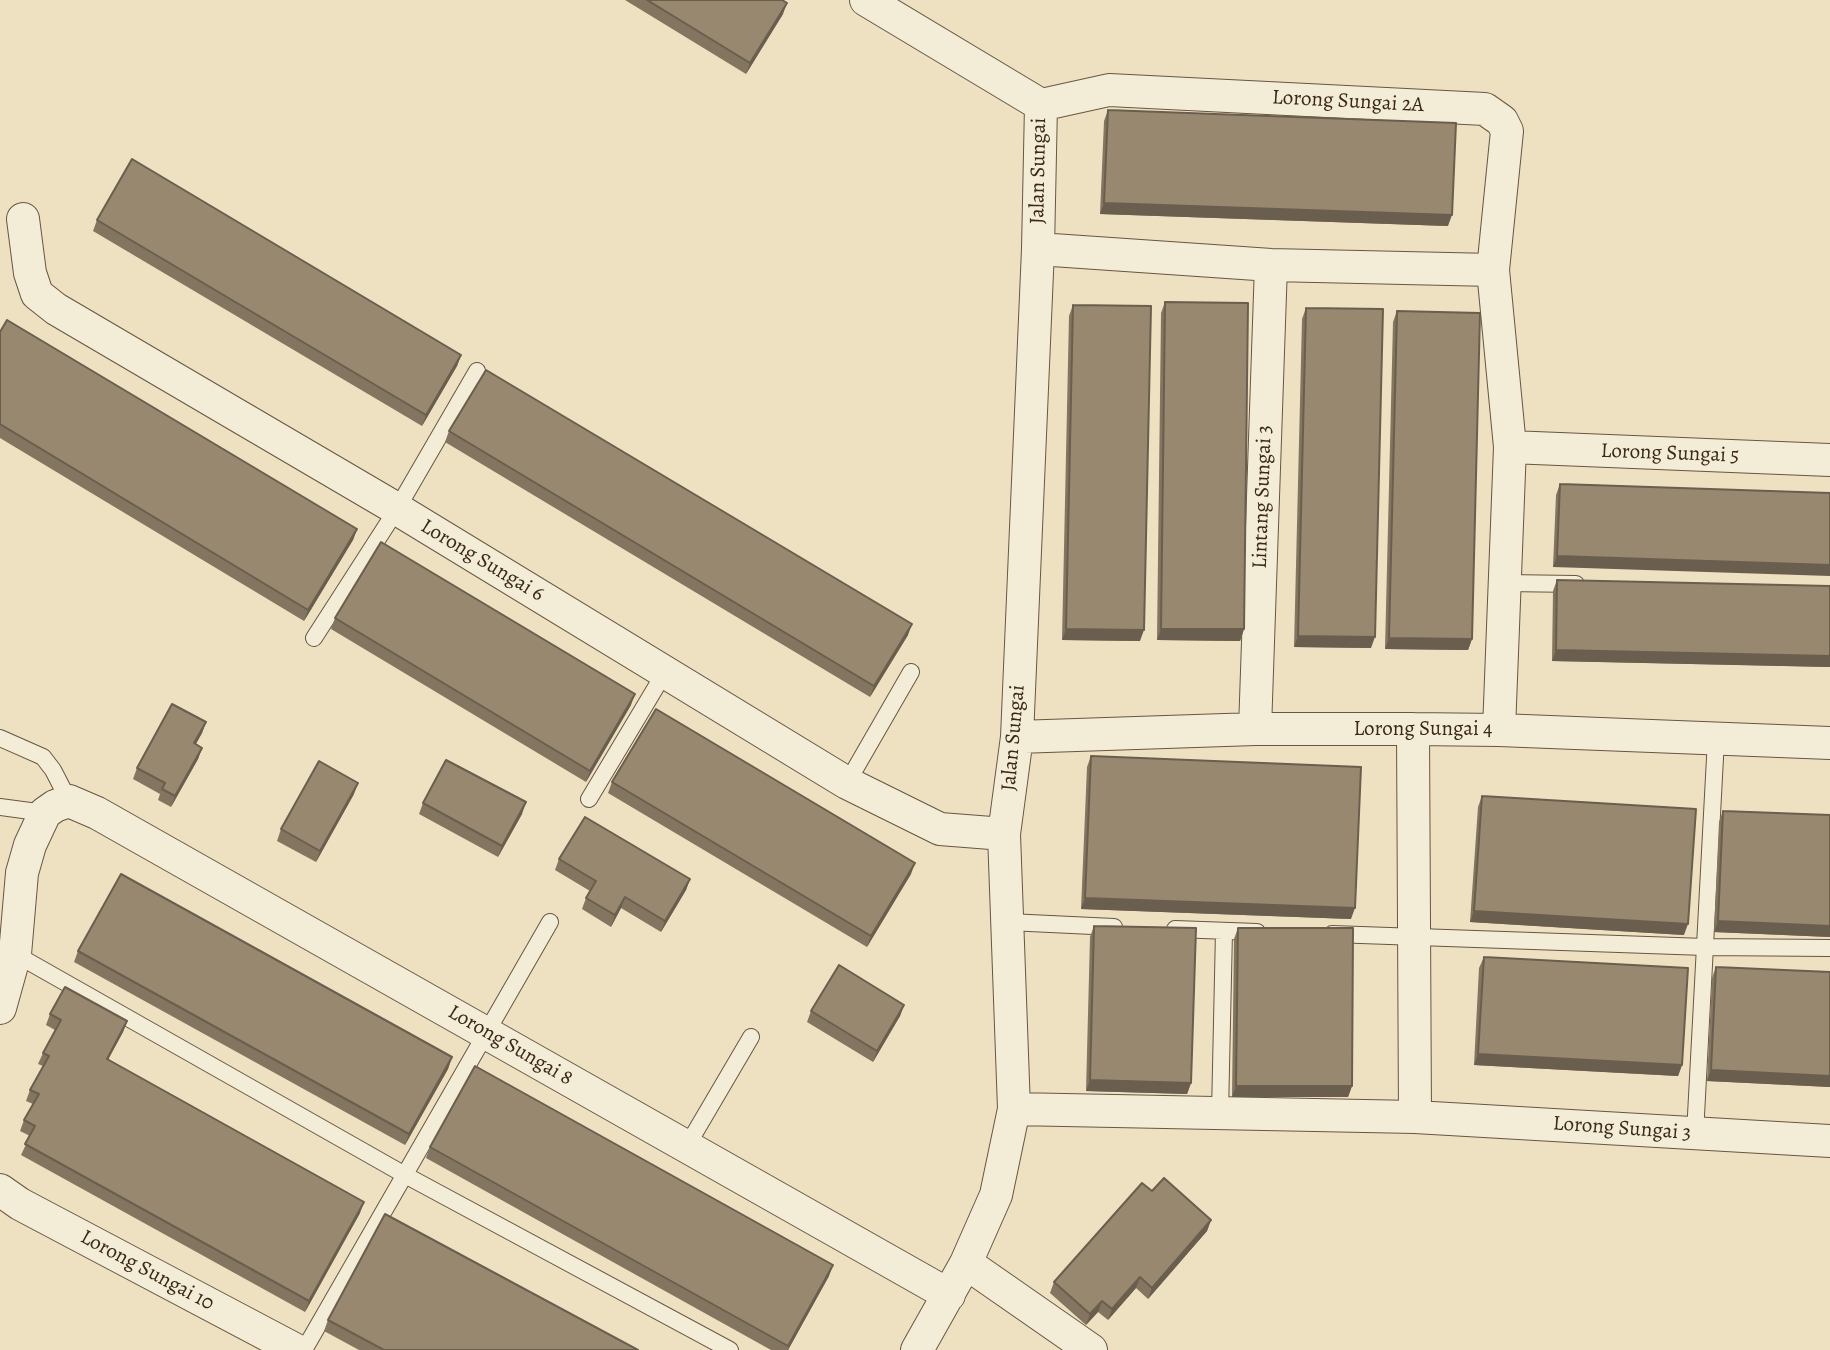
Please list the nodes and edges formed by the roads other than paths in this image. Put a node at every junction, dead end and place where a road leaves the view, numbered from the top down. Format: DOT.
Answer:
graph roads {
  1 [pos="866,0"];
  2 [pos="1041,105"];
  3 [pos="23,219"];
  4 [pos="1038,249"];
  5 [pos="1271,265"];
  6 [pos="1493,270"];
  7 [pos="477,371"];
  8 [pos="1510,447"];
  9 [pos="1830,460"];
  10 [pos="397,509"];
  11 [pos="1505,583"];
  12 [pos="1586,584"];
  13 [pos="314,638"];
  14 [pos="665,672"];
  15 [pos="911,672"];
  16 [pos="1255,729"];
  17 [pos="1413,729"];
  18 [pos="1499,730"];
  19 [pos="1017,737"];
  20 [pos="0,738"];
  21 [pos="1716,739"];
  22 [pos="1830,743"];
  23 [pos="847,783"];
  24 [pos="589,799"];
  25 [pos="0,807"];
  26 [pos="57,807"];
  27 [pos="1004,834"];
  28 [pos="550,922"];
  29 [pos="1008,922"];
  30 [pos="1129,927"];
  31 [pos="1156,929"];
  32 [pos="1224,931"];
  33 [pos="1278,933"];
  34 [pos="1319,934"];
  35 [pos="1414,936"];
  36 [pos="1705,947"];
  37 [pos="1830,948"];
  38 [pos="8,955"];
  39 [pos="0,1008"];
  40 [pos="485,1032"];
  41 [pos="751,1038"];
  42 [pos="1014,1109"];
  43 [pos="1220,1113"];
  44 [pos="1415,1117"];
  45 [pos="1695,1134"];
  46 [pos="1830,1141"];
  47 [pos="687,1146"];
  48 [pos="405,1175"];
  49 [pos="0,1190"];
  50 [pos="966,1263"];
  51 [pos="950,1295"];
  52 [pos="296,1350"];
  53 [pos="304,1350"];
  54 [pos="730,1350"];
  55 [pos="917,1350"];
  56 [pos="1091,1350"];
  1 -- 2 [label="street"];
  2 -- 4 [label="street, Jalan Sungai"];
  2 -- 6 [label="street, Lorong Sungai 2A"];
  3 -- 10 [label="street, Lorong Sungai 6"];
  4 -- 5 [label="street"];
  4 -- 19 [label="street, Jalan Sungai"];
  5 -- 6 [label="street"];
  5 -- 16 [label="street, Lintang Sungai 3"];
  6 -- 8 [label="street, Lorong Sungai 2A"];
  7 -- 10 [label="lane"];
  8 -- 9 [label="street, Lorong Sungai 5"];
  8 -- 11 [label="street, Lorong Sungai 2A"];
  10 -- 13 [label="lane"];
  10 -- 14 [label="street, Lorong Sungai 6"];
  11 -- 12 [label="lane"];
  11 -- 18 [label="street, Lorong Sungai 2A"];
  14 -- 23 [label="street, Lorong Sungai 6"];
  14 -- 24 [label="lane"];
  15 -- 23 [label="lane"];
  16 -- 17 [label="street, Lorong Sungai 4"];
  16 -- 19 [label="street, Lorong Sungai 4"];
  17 -- 18 [label="street, Lorong Sungai 4"];
  17 -- 35 [label="street"];
  18 -- 21 [label="street, Lorong Sungai 4"];
  19 -- 27 [label="street, Jalan Sungai"];
  20 -- 26 [label="lane"];
  21 -- 22 [label="street, Lorong Sungai 4"];
  21 -- 36 [label="lane"];
  23 -- 27 [label="street, Lorong Sungai 6"];
  25 -- 26 [label="lane"];
  26 -- 38 [label="street"];
  26 -- 40 [label="street, Lorong Sungai 8"];
  27 -- 29 [label="street, Jalan Sungai"];
  28 -- 40 [label="lane"];
  29 -- 30 [label="lane"];
  29 -- 42 [label="street, Jalan Sungai"];
  31 -- 32 [label="lane"];
  32 -- 33 [label="lane"];
  32 -- 43 [label="lane"];
  34 -- 35 [label="lane"];
  35 -- 36 [label="lane"];
  35 -- 44 [label="street"];
  36 -- 37 [label="lane"];
  36 -- 45 [label="lane"];
  38 -- 39 [label="street"];
  38 -- 48 [label="lane"];
  40 -- 47 [label="street, Lorong Sungai 8"];
  40 -- 48 [label="lane"];
  41 -- 47 [label="lane"];
  42 -- 43 [label="street, Lorong Sungai 3"];
  42 -- 50 [label="street, Jalan Sungai"];
  43 -- 44 [label="street, Lorong Sungai 3"];
  44 -- 45 [label="street, Lorong Sungai 3"];
  45 -- 46 [label="street, Lorong Sungai 3"];
  47 -- 51 [label="street, Lorong Sungai 8"];
  48 -- 53 [label="lane"];
  48 -- 54 [label="lane"];
  49 -- 52 [label="street, Lorong Sungai 10"];
  50 -- 51 [label="street, Jalan Sungai"];
  50 -- 56 [label="street"];
  51 -- 55 [label="street, Jalan Sungai"];
}
